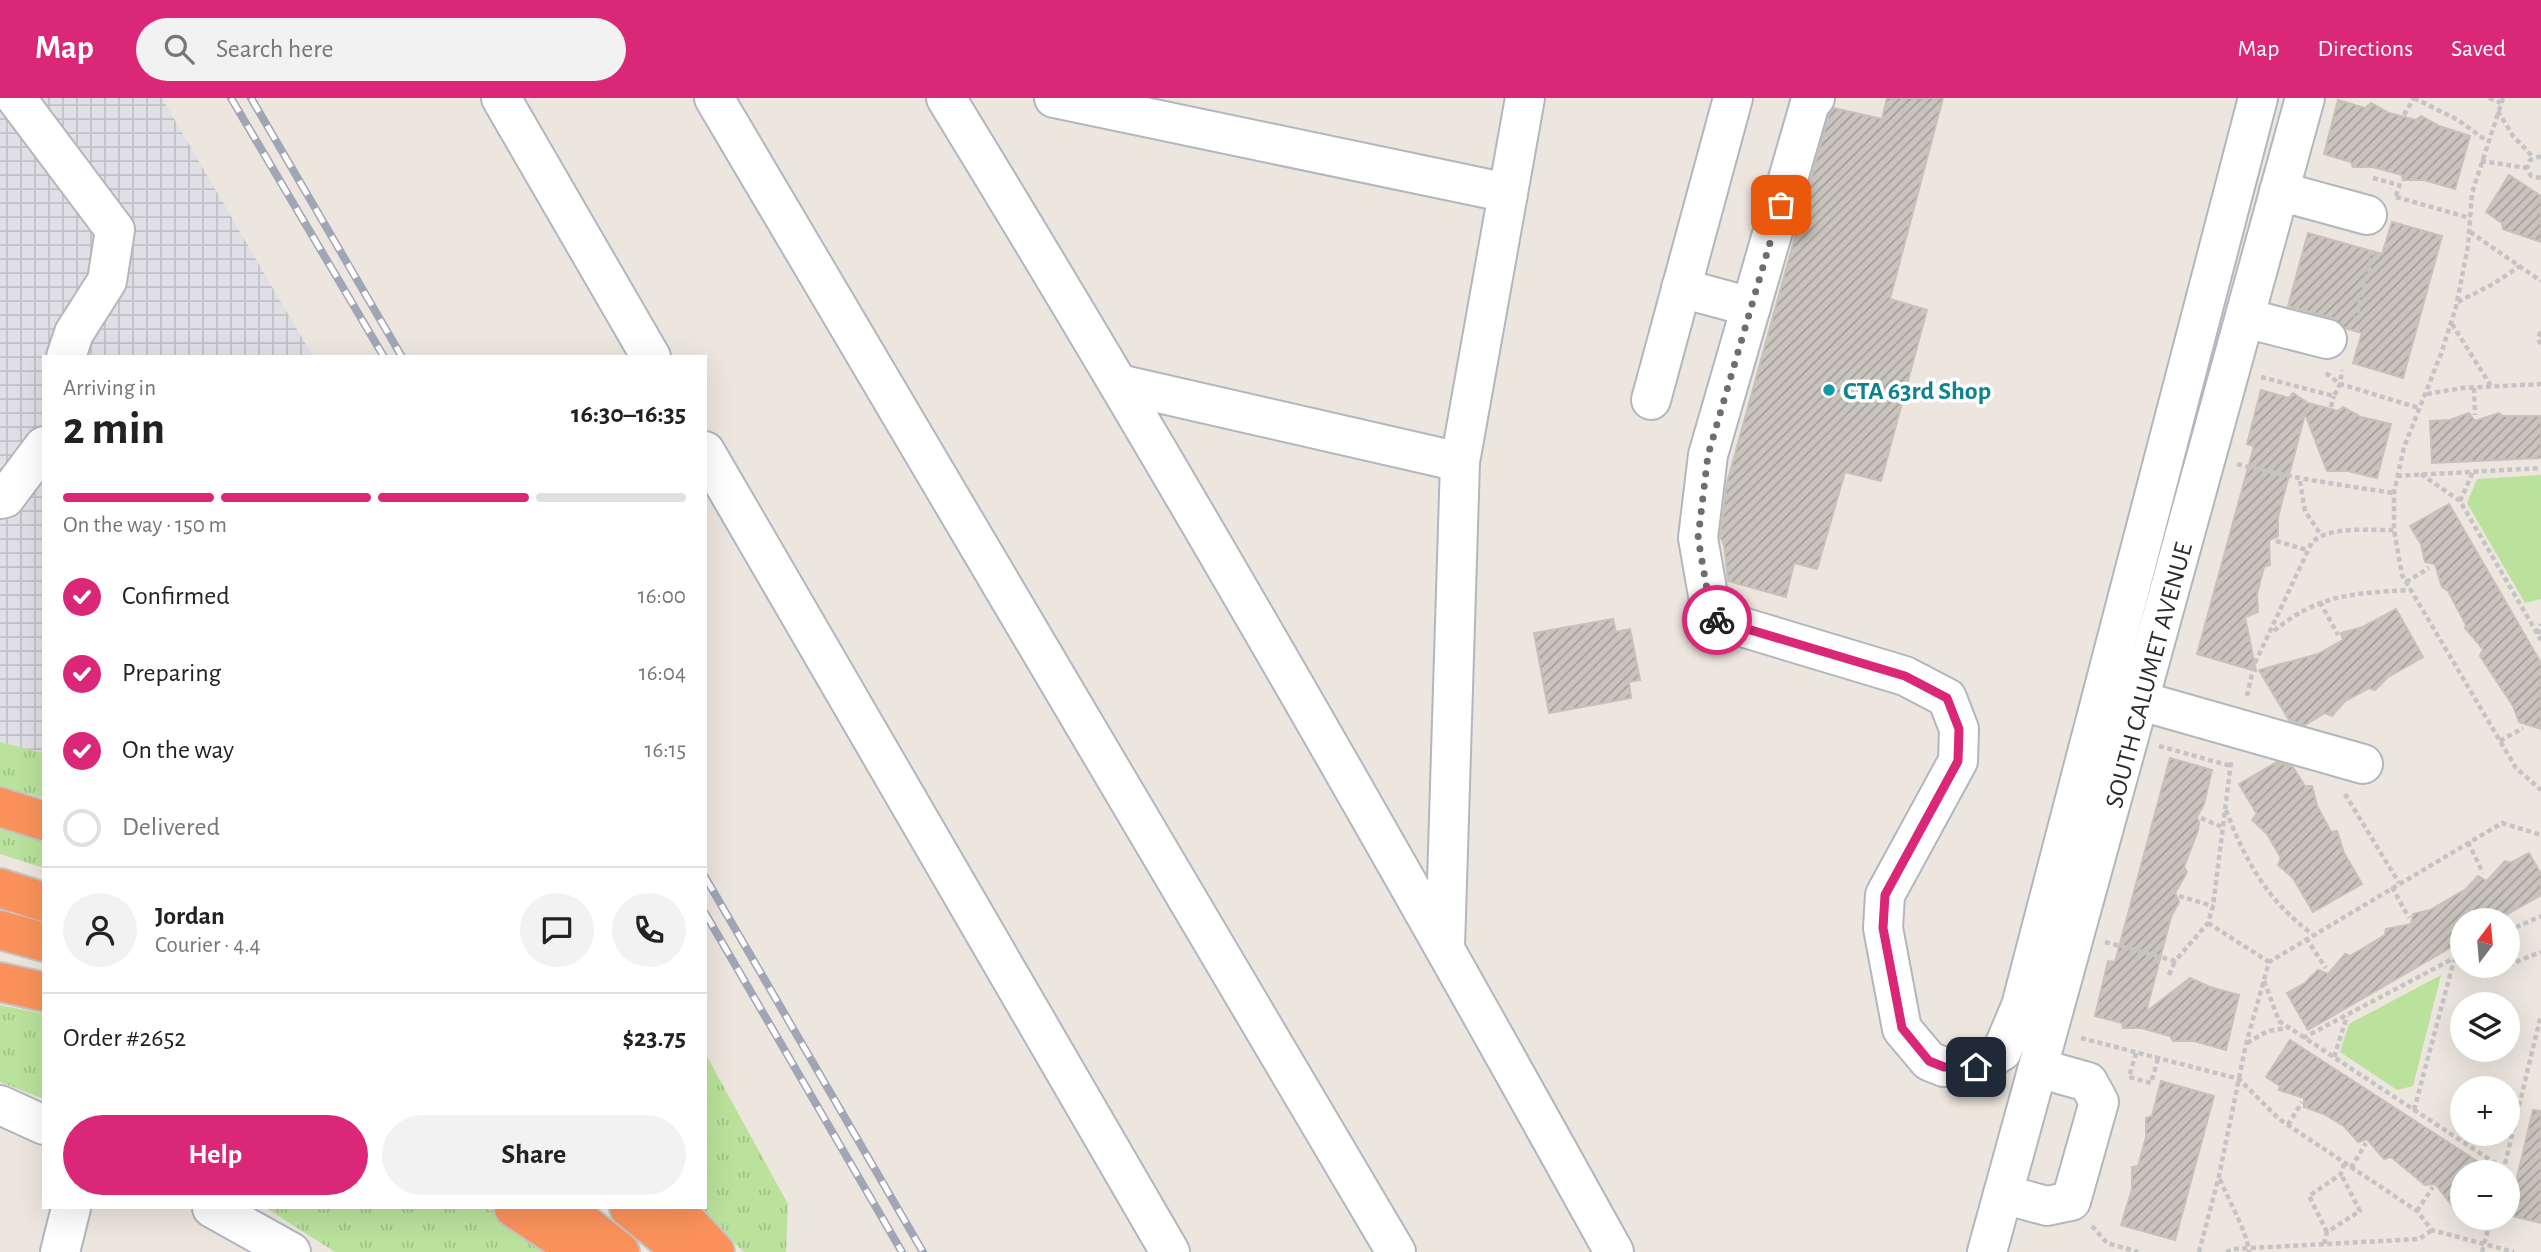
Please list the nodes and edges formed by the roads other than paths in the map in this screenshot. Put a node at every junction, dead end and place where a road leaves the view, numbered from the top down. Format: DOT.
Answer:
graph roads {
  1 [pos="16,98"];
  2 [pos="501,98"];
  3 [pos="714,98"];
  4 [pos="946,98"];
  5 [pos="1054,98"];
  6 [pos="1525,98"];
  7 [pos="1732,98"];
  8 [pos="2305,98"];
  9 [pos="1805,100"];
  10 [pos="2246,101"];
  11 [pos="2279,191"];
  12 [pos="1508,193"];
  13 [pos="2378,205"];
  14 [pos="1681,288"];
  15 [pos="1751,307"];
  16 [pos="2245,318"];
  17 [pos="2322,352"];
  18 [pos="67,355"];
  19 [pos="650,355"];
  20 [pos="1119,384"];
  21 [pos="1651,400"];
  22 [pos="42,449"];
  23 [pos="707,453"];
  24 [pos="1460,462"];
  25 [pos="0,499"];
  26 [pos="2141,701"];
  27 [pos="2363,764"];
  28 [pos="0,807"];
  29 [pos="42,820"];
  30 [pos="0,888"];
  31 [pos="42,901"];
  32 [pos="0,930"];
  33 [pos="42,941"];
  34 [pos="1445,947"];
  35 [pos="0,982"];
  36 [pos="42,992"];
  37 [pos="2038,1068"];
  38 [pos="0,1105"];
  39 [pos="42,1124"];
  40 [pos="2003,1194"];
  41 [pos="71,1209"];
  42 [pos="214,1209"];
  43 [pos="516,1209"];
  44 [pos="565,1209"];
  45 [pos="630,1209"];
  46 [pos="675,1209"];
  47 [pos="60,1252"];
  48 [pos="291,1252"];
  49 [pos="580,1252"];
  50 [pos="620,1252"];
  51 [pos="684,1252"];
  52 [pos="715,1252"];
  53 [pos="1170,1252"];
  54 [pos="1396,1252"];
  55 [pos="1614,1252"];
  56 [pos="1987,1252"];
  1 -- 18 [label="street"];
  2 -- 19 [label="street"];
  3 -- 54 [label="street"];
  4 -- 20 [label="street"];
  5 -- 12 [label="street"];
  6 -- 12 [label="street"];
  7 -- 14 [label="street"];
  8 -- 11 [label="street, SOUTH CALUMET AVENUE"];
  9 -- 15 [label="street"];
  10 -- 15 [label="street"];
  11 -- 13 [label="street"];
  11 -- 16 [label="street, SOUTH CALUMET AVENUE"];
  12 -- 24 [label="street"];
  14 -- 15 [label="street"];
  14 -- 21 [label="street"];
  16 -- 17 [label="street"];
  16 -- 26 [label="street, SOUTH CALUMET AVENUE"];
  20 -- 24 [label="street"];
  20 -- 34 [label="street"];
  22 -- 25 [label="street"];
  23 -- 53 [label="street"];
  24 -- 34 [label="street"];
  26 -- 27 [label="street"];
  26 -- 37 [label="street, SOUTH CALUMET AVENUE"];
  28 -- 29 [label="highway"];
  30 -- 31 [label="highway"];
  32 -- 33 [label="highway"];
  34 -- 55 [label="street"];
  35 -- 36 [label="highway"];
  37 -- 40 [label="street, SOUTH CALUMET AVENUE"];
  37 -- 40 [label="street"];
  38 -- 39 [label="street"];
  40 -- 56 [label="street, SOUTH CALUMET AVENUE"];
  41 -- 47 [label="street"];
  42 -- 48 [label="street"];
  43 -- 49 [label="highway"];
  44 -- 50 [label="highway"];
  45 -- 51 [label="highway"];
  46 -- 52 [label="highway"];
}
